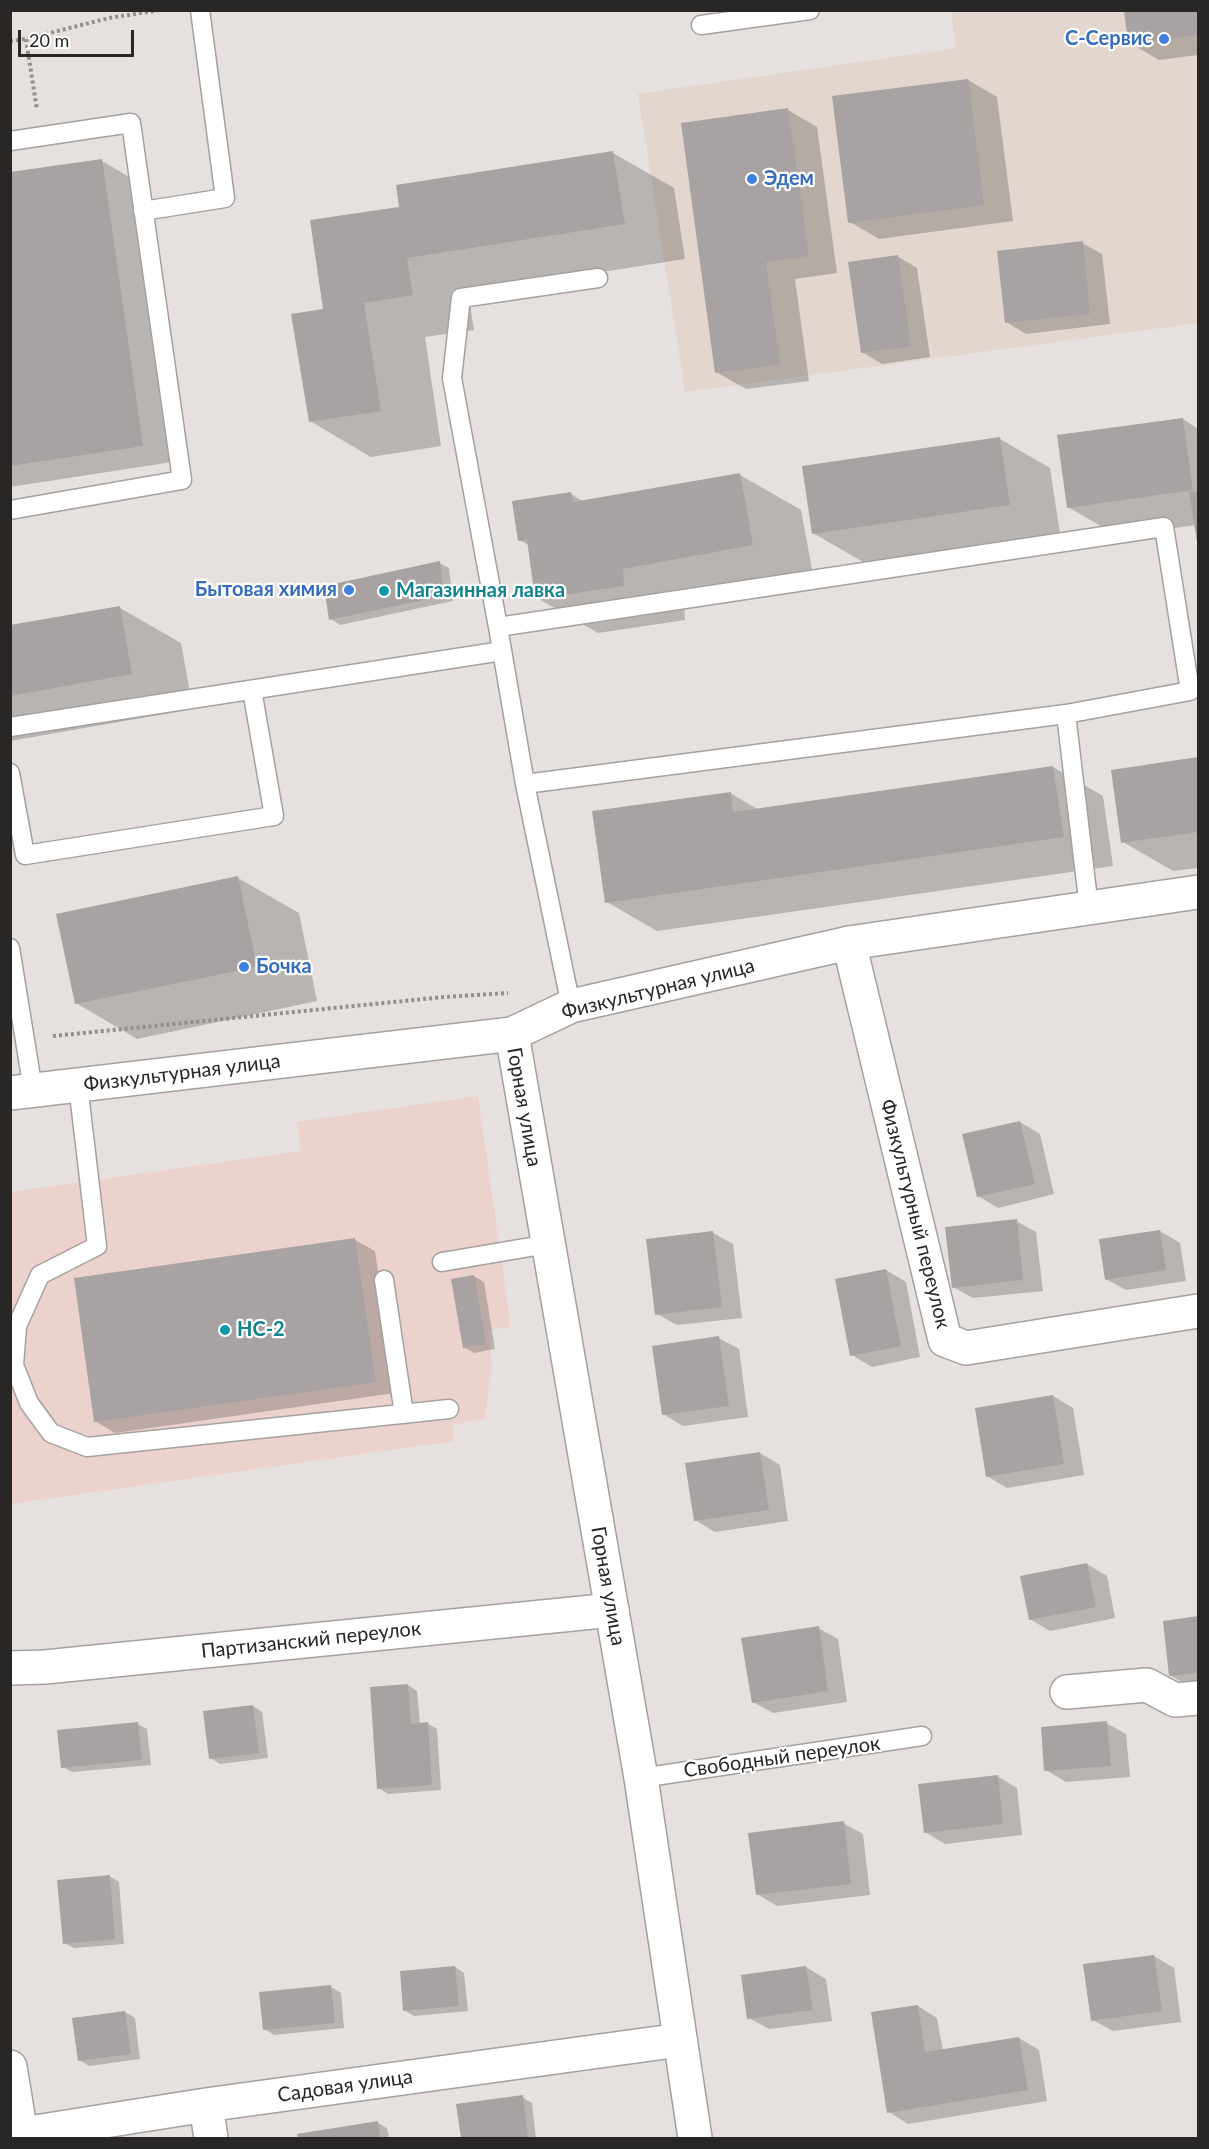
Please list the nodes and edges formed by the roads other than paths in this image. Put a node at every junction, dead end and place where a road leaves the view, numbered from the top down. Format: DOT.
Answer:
graph roads {
  1 [pos="200,10"];
  2 [pos="810,10"];
  3 [pos="700,25"];
  4 [pos="10,141"];
  5 [pos="143,211"];
  6 [pos="598,278"];
  7 [pos="10,510"];
  8 [pos="498,627"];
  9 [pos="502,651"];
  10 [pos="252,690"];
  11 [pos="1066,714"];
  12 [pos="10,727"];
  13 [pos="10,773"];
  14 [pos="525,784"];
  15 [pos="18,856"];
  16 [pos="1198,892"];
  17 [pos="1089,908"];
  18 [pos="849,943"];
  19 [pos="10,948"];
  20 [pos="571,1006"];
  21 [pos="512,1034"];
  22 [pos="78,1085"];
  23 [pos="22,1091"];
  24 [pos="548,1244"];
  25 [pos="442,1262"];
  26 [pos="384,1280"];
  27 [pos="1198,1311"];
  28 [pos="449,1409"];
  29 [pos="404,1414"];
  30 [pos="612,1610"];
  31 [pos="10,1668"];
  32 [pos="1067,1692"];
  33 [pos="1198,1698"];
  34 [pos="922,1736"];
  35 [pos="641,1778"];
  36 [pos="680,2040"];
  37 [pos="10,2067"];
  38 [pos="206,2105"];
  39 [pos="16,2135"];
  40 [pos="211,2139"];
  41 [pos="695,2139"];
  1 -- 5 [label="lane"];
  2 -- 3 [label="lane"];
  4 -- 5 [label="lane"];
  5 -- 7 [label="lane"];
  6 -- 8 [label="lane"];
  8 -- 9 [label="lane"];
  8 -- 11 [label="lane"];
  9 -- 10 [label="lane"];
  9 -- 14 [label="lane"];
  10 -- 12 [label="lane"];
  10 -- 15 [label="lane"];
  11 -- 14 [label="lane"];
  11 -- 17 [label="lane"];
  13 -- 15 [label="lane"];
  14 -- 20 [label="lane"];
  16 -- 17 [label="street, Физкультурная улица"];
  17 -- 18 [label="street, Физкультурная улица"];
  18 -- 20 [label="street, Физкультурная улица"];
  18 -- 27 [label="street, Физкультурный переулок"];
  19 -- 23 [label="lane"];
  20 -- 21 [label="street, Физкультурная улица"];
  21 -- 22 [label="street, Физкультурная улица"];
  21 -- 24 [label="street, Горная улица"];
  22 -- 23 [label="street, Физкультурная улица"];
  22 -- 29 [label="lane"];
  24 -- 25 [label="lane"];
  24 -- 30 [label="street, Горная улица"];
  26 -- 29 [label="lane"];
  28 -- 29 [label="lane"];
  30 -- 31 [label="street, Партизанский переулок"];
  30 -- 35 [label="street, Горная улица"];
  32 -- 33 [label="street"];
  34 -- 35 [label="lane, Свободный переулок"];
  35 -- 36 [label="street, Горная улица"];
  36 -- 38 [label="street, Садовая улица"];
  36 -- 41 [label="street, Горная улица"];
  37 -- 39 [label="street"];
  38 -- 39 [label="street, Садовая улица"];
  38 -- 40 [label="street"];
}
